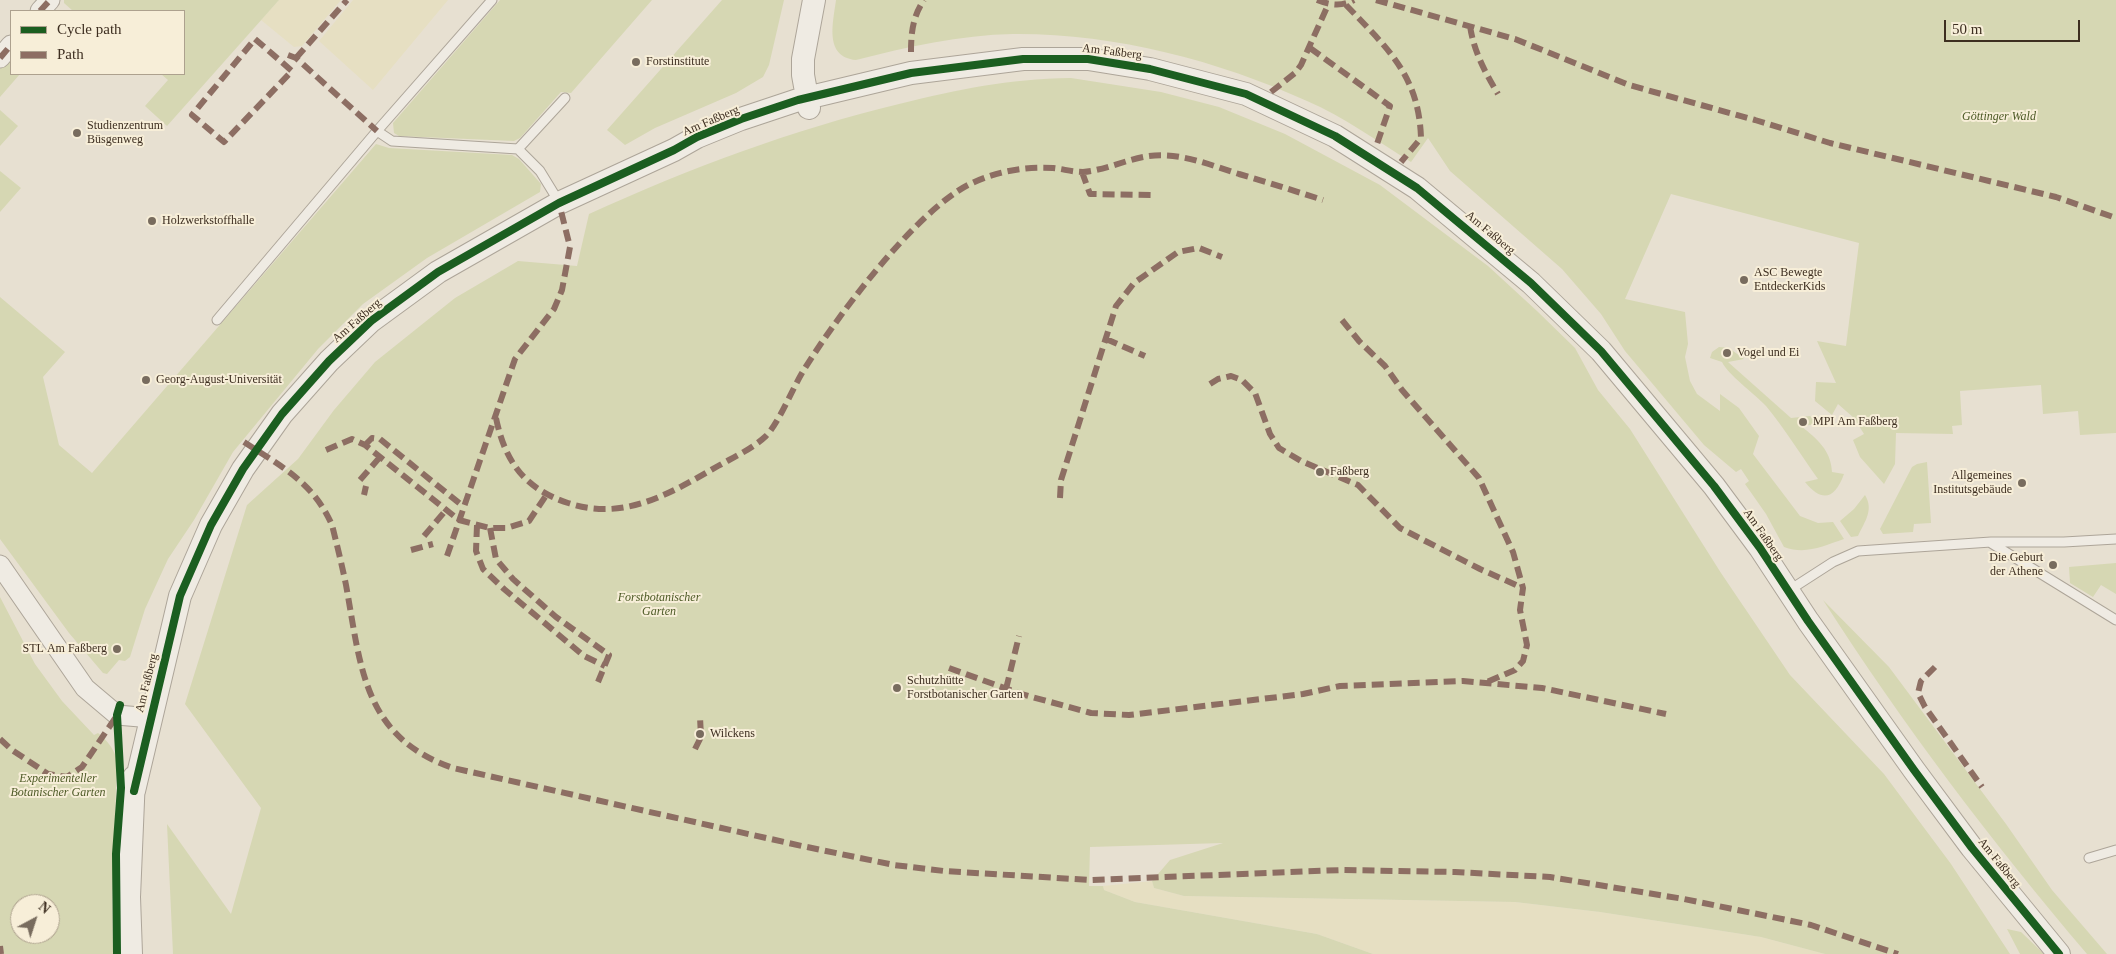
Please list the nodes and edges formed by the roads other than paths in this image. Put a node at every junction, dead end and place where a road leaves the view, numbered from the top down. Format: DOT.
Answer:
graph roads {
  1 [pos="50,0"];
  2 [pos="492,0"];
  3 [pos="813,2"];
  4 [pos="41,10"];
  5 [pos="10,46"];
  6 [pos="0,58"];
  7 [pos="565,98"];
  8 [pos="803,104"];
  9 [pos="377,132"];
  10 [pos="518,149"];
  11 [pos="559,203"];
  12 [pos="217,320"];
  13 [pos="2116,539"];
  14 [pos="1991,542"];
  15 [pos="0,565"];
  16 [pos="1788,591"];
  17 [pos="2116,620"];
  18 [pos="145,718"];
  19 [pos="2116,850"];
  20 [pos="2089,858"];
  21 [pos="131,954"];
  22 [pos="2059,954"];
  1 -- 4 [label="street"];
  2 -- 9 [label="lane"];
  3 -- 8 [label="street"];
  5 -- 6 [label="street"];
  7 -- 10 [label="lane"];
  8 -- 11 [label="street, Am Faßberg"];
  8 -- 16 [label="street, Am Faßberg"];
  9 -- 10 [label="lane"];
  9 -- 12 [label="lane"];
  10 -- 11 [label="lane"];
  11 -- 18 [label="street, Am Faßberg"];
  13 -- 14 [label="lane"];
  14 -- 16 [label="lane"];
  14 -- 17 [label="lane"];
  15 -- 18 [label="street"];
  16 -- 22 [label="street, Am Faßberg"];
  18 -- 21 [label="street, Am Faßberg"];
  19 -- 20 [label="lane"];
}
